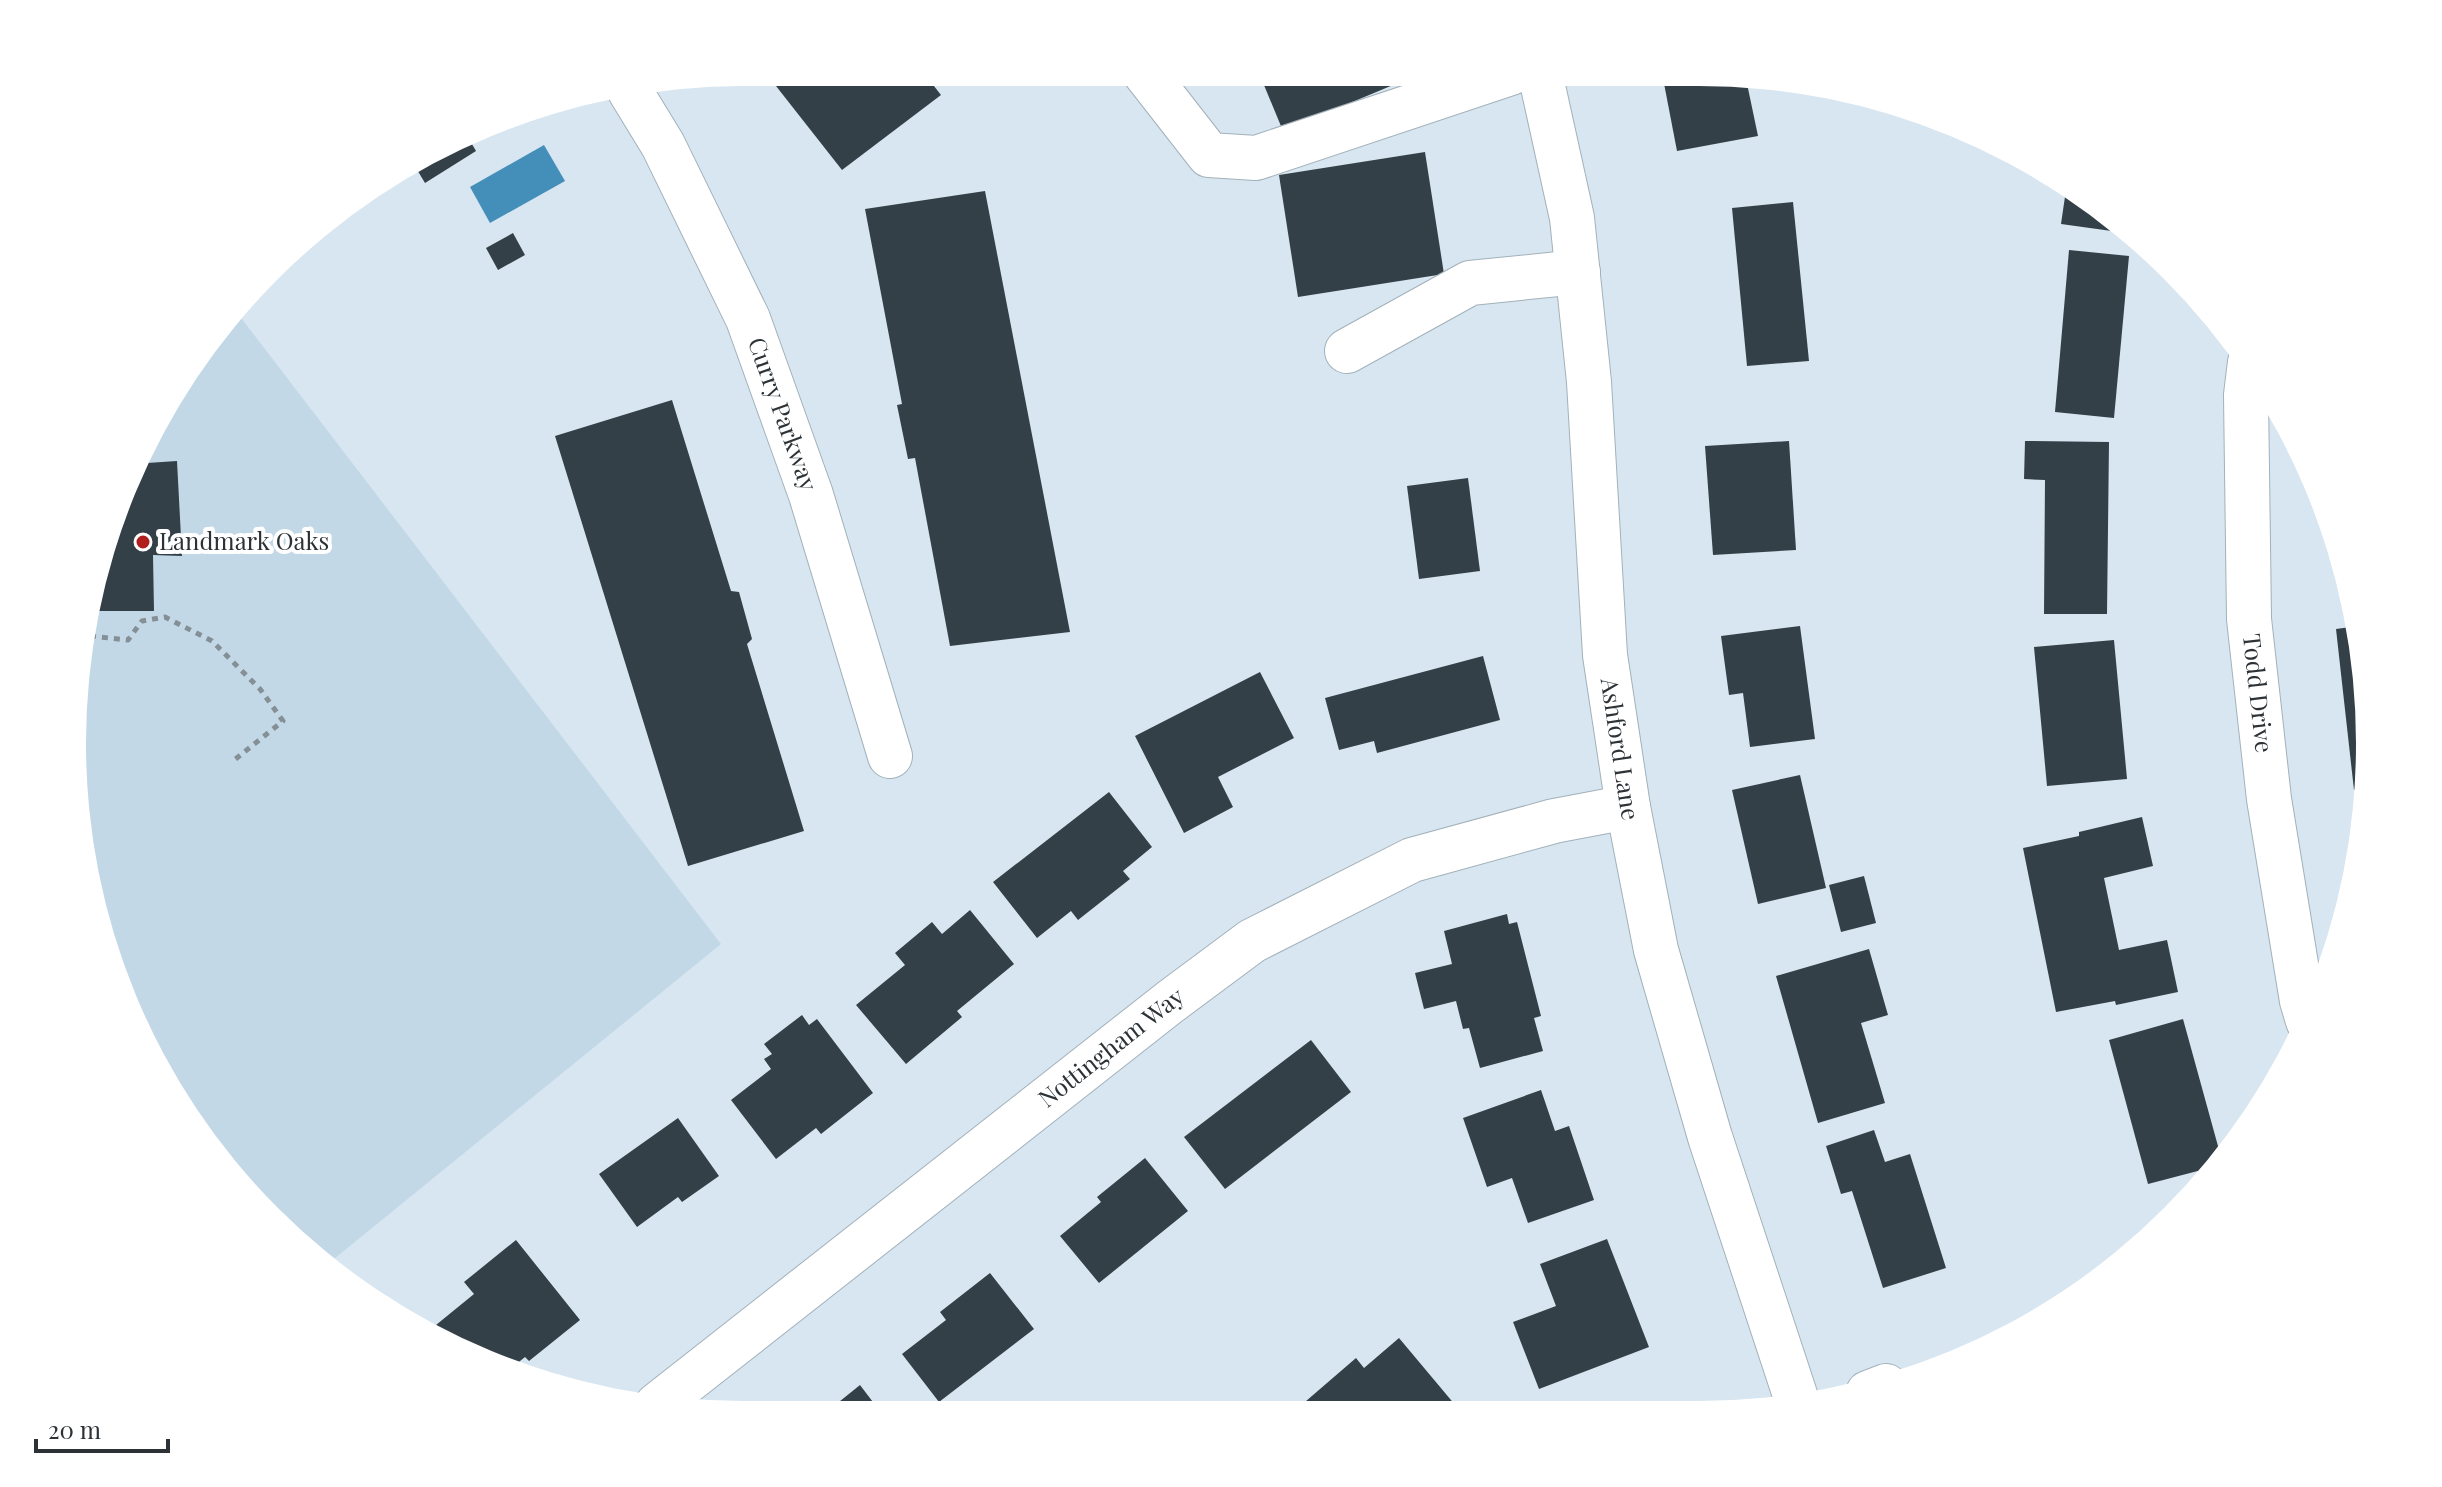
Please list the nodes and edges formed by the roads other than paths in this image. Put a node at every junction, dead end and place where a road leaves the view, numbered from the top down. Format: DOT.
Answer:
graph roads {
  1 [pos="1155,86"];
  2 [pos="1472,86"];
  3 [pos="1543,86"];
  4 [pos="633,96"];
  5 [pos="1578,272"];
  6 [pos="1347,351"];
  7 [pos="2248,382"];
  8 [pos="890,756"];
  9 [pos="1628,807"];
  10 [pos="2302,1003"];
  11 [pos="1794,1393"];
  12 [pos="668,1396"];
  1 -- 2 [label="street"];
  3 -- 5 [label="street, Ashford Lane"];
  4 -- 8 [label="street, Curry Parkway"];
  5 -- 6 [label="street"];
  5 -- 9 [label="street, Ashford Lane"];
  7 -- 10 [label="street, Todd Drive"];
  9 -- 11 [label="street, Ashford Lane"];
  9 -- 12 [label="street, Nottingham Way"];
}
